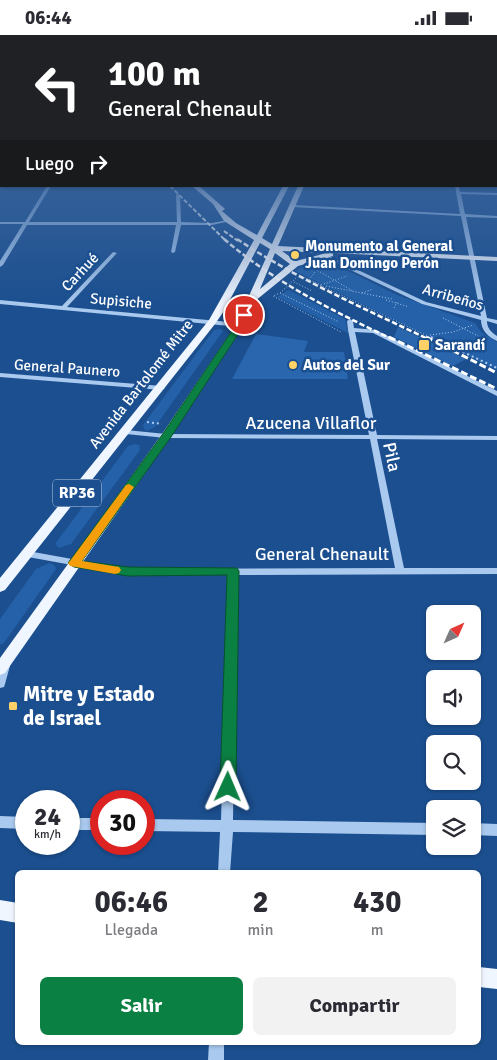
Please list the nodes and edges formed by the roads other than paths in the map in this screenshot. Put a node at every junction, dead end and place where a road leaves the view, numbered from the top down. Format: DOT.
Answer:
graph roads {
  1 [pos="34,210"];
  2 [pos="179,210"];
  3 [pos="219,210"];
  4 [pos="222,210"];
  5 [pos="274,210"];
  6 [pos="291,210"];
  7 [pos="353,210"];
  8 [pos="463,210"];
  9 [pos="464,215"];
  10 [pos="497,217"];
  11 [pos="228,221"];
  12 [pos="0,223"];
  13 [pos="26,223"];
  14 [pos="179,224"];
  15 [pos="258,240"];
  16 [pos="273,248"];
  17 [pos="347,251"];
  18 [pos="173,252"];
  19 [pos="115,253"];
  20 [pos="322,255"];
  21 [pos="473,257"];
  22 [pos="497,259"];
  23 [pos="295,264"];
  24 [pos="0,265"];
  25 [pos="250,301"];
  26 [pos="0,302"];
  27 [pos="63,308"];
  28 [pos="484,321"];
  29 [pos="212,322"];
  30 [pos="346,322"];
  31 [pos="497,322"];
  32 [pos="240,325"];
  33 [pos="352,333"];
  34 [pos="497,339"];
  35 [pos="0,375"];
  36 [pos="162,388"];
  37 [pos="497,394"];
  38 [pos="170,431"];
  39 [pos="126,432"];
  40 [pos="372,438"];
  41 [pos="497,438"];
  42 [pos="28,554"];
  43 [pos="74,563"];
  44 [pos="400,570"];
  45 [pos="233,571"];
  46 [pos="497,571"];
  47 [pos="0,587"];
  48 [pos="3,664"];
  49 [pos="0,684"];
  50 [pos="0,822"];
  51 [pos="15,823"];
  52 [pos="155,825"];
  53 [pos="227,827"];
  54 [pos="426,829"];
  55 [pos="481,829"];
  56 [pos="497,829"];
  57 [pos="224,870"];
  58 [pos="0,910"];
  59 [pos="15,912"];
  60 [pos="481,977"];
  61 [pos="497,979"];
  62 [pos="217,1045"];
  63 [pos="216,1060"];
  1 -- 13 [label="street"];
  2 -- 14 [label="street"];
  3 -- 11 [label="main road"];
  4 -- 15 [label="main road"];
  5 -- 15 [label="main road, Avenida Bartolomé Mitre / RP36"];
  6 -- 16 [label="main road, RP36"];
  7 -- 9 [label="street"];
  8 -- 9 [label="street"];
  9 -- 10 [label="street"];
  9 -- 21 [label="street"];
  11 -- 14 [label="street"];
  11 -- 15 [label="main road"];
  12 -- 13 [label="street"];
  13 -- 14 [label="street"];
  13 -- 24 [label="street"];
  14 -- 18 [label="street"];
  15 -- 16 [label="main road"];
  15 -- 29 [label="main road, Avenida Bartolomé Mitre / RP36"];
  16 -- 17 [label="main road"];
  16 -- 23 [label="main road"];
  16 -- 25 [label="main road, RP36"];
  17 -- 20 [label="main road"];
  17 -- 21 [label="main road"];
  19 -- 27 [label="street, Carhué"];
  20 -- 23 [label="main road"];
  20 -- 28 [label="street, Arribeños"];
  21 -- 22 [label="main road"];
  21 -- 28 [label="street"];
  23 -- 25 [label="main road"];
  25 -- 32 [label="main road, RP36"];
  26 -- 27 [label="street, Supisiche"];
  27 -- 29 [label="street, Supisiche"];
  28 -- 31 [label="street, Arribeños"];
  28 -- 34 [label="street"];
  29 -- 32 [label="street, Supisiche"];
  29 -- 36 [label="main road, Avenida Bartolomé Mitre / RP36"];
  30 -- 33 [label="street, Pila"];
  32 -- 38 [label="main road, RP36"];
  33 -- 37 [label="street"];
  33 -- 40 [label="street, Pila"];
  35 -- 36 [label="street, General Paunero"];
  36 -- 39 [label="main road, Avenida Bartolomé Mitre / RP36"];
  38 -- 39 [label="street, Azucena Villaflor"];
  38 -- 40 [label="street, Azucena Villaflor"];
  38 -- 43 [label="main road, RP36"];
  39 -- 42 [label="main road, Avenida Bartolomé Mitre / RP36"];
  40 -- 41 [label="street, Azucena Villaflor"];
  40 -- 44 [label="street, Pila"];
  42 -- 43 [label="street, General Chenault"];
  42 -- 47 [label="main road, Avenida Bartolomé Mitre / RP36"];
  43 -- 45 [label="street, General Chenault"];
  43 -- 48 [label="main road, RP36"];
  44 -- 45 [label="street, General Chenault"];
  44 -- 46 [label="street, General Chenault"];
  45 -- 53 [label="street"];
  48 -- 49 [label="street"];
  50 -- 51 [label="street"];
  52 -- 53 [label="street"];
  53 -- 54 [label="street"];
  53 -- 57 [label="street"];
  55 -- 56 [label="street"];
  58 -- 59 [label="main road"];
  60 -- 61 [label="main road"];
  62 -- 63 [label="street"];
}
